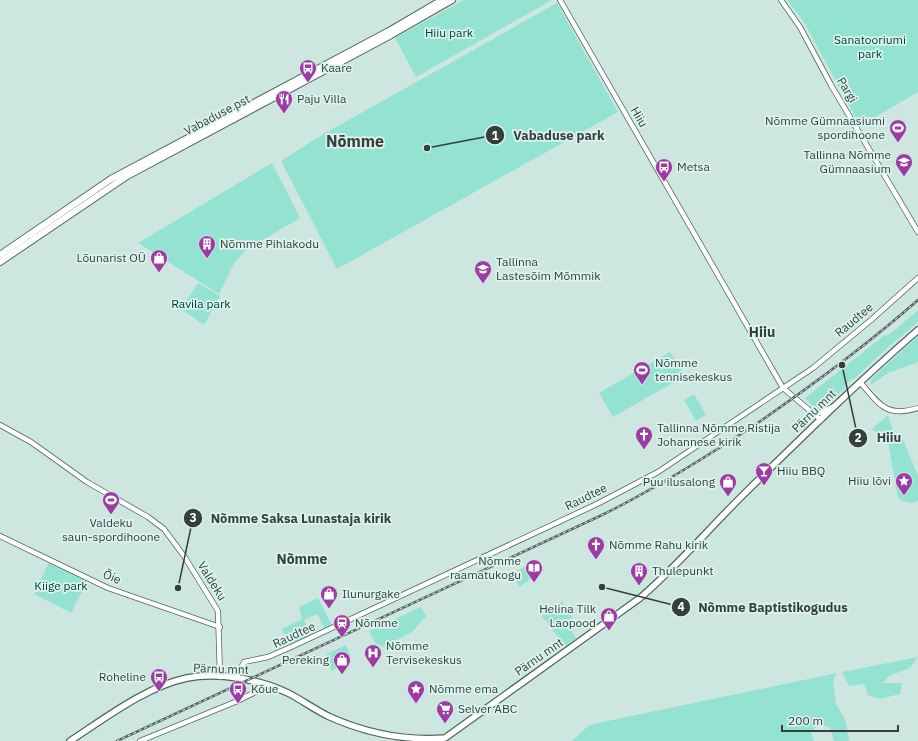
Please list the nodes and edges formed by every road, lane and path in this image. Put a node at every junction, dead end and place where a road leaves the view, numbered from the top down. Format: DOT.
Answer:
graph roads {
  1 [pos="442,0"];
  2 [pos="452,0"];
  3 [pos="560,0"];
  4 [pos="781,0"];
  5 [pos="918,232"];
  6 [pos="0,255"];
  7 [pos="0,262"];
  8 [pos="918,278"];
  9 [pos="918,330"];
  10 [pos="860,382"];
  11 [pos="783,388"];
  12 [pos="836,406"];
  13 [pos="918,408"];
  14 [pos="812,413"];
  15 [pos="821,420"];
  16 [pos="0,425"];
  17 [pos="0,536"];
  18 [pos="220,627"];
  19 [pos="220,678"];
  20 [pos="236,678"];
  21 [pos="270,685"];
  22 [pos="446,740"];
  23 [pos="70,741"];
  24 [pos="140,741"];
  1 -- 6 [label="highway, Vabaduse pst"];
  2 -- 7 [label="highway, Vabaduse pst"];
  3 -- 11 [label="street, Hiiu"];
  4 -- 5 [label="street, Pargi"];
  8 -- 11 [label="street, Raudtee"];
  9 -- 10 [label="main road, Pärnu mnt"];
  10 -- 12 [label="main road, Pärnu mnt"];
  10 -- 13 [label="street"];
  11 -- 14 [label="street, Hiiu"];
  11 -- 20 [label="street, Raudtee"];
  12 -- 14 [label="street"];
  12 -- 15 [label="main road, Pärnu mnt"];
  14 -- 15 [label="street, Hiiu"];
  15 -- 22 [label="main road, Pärnu mnt"];
  16 -- 18 [label="street, Valdeku"];
  17 -- 18 [label="street, Õie"];
  18 -- 19 [label="street, Valdeku"];
  19 -- 20 [label="main road, Pärnu mnt"];
  19 -- 23 [label="main road, Pärnu mnt"];
  20 -- 21 [label="main road, Pärnu mnt"];
  21 -- 22 [label="main road, Pärnu mnt"];
  21 -- 24 [label="street"];
}
